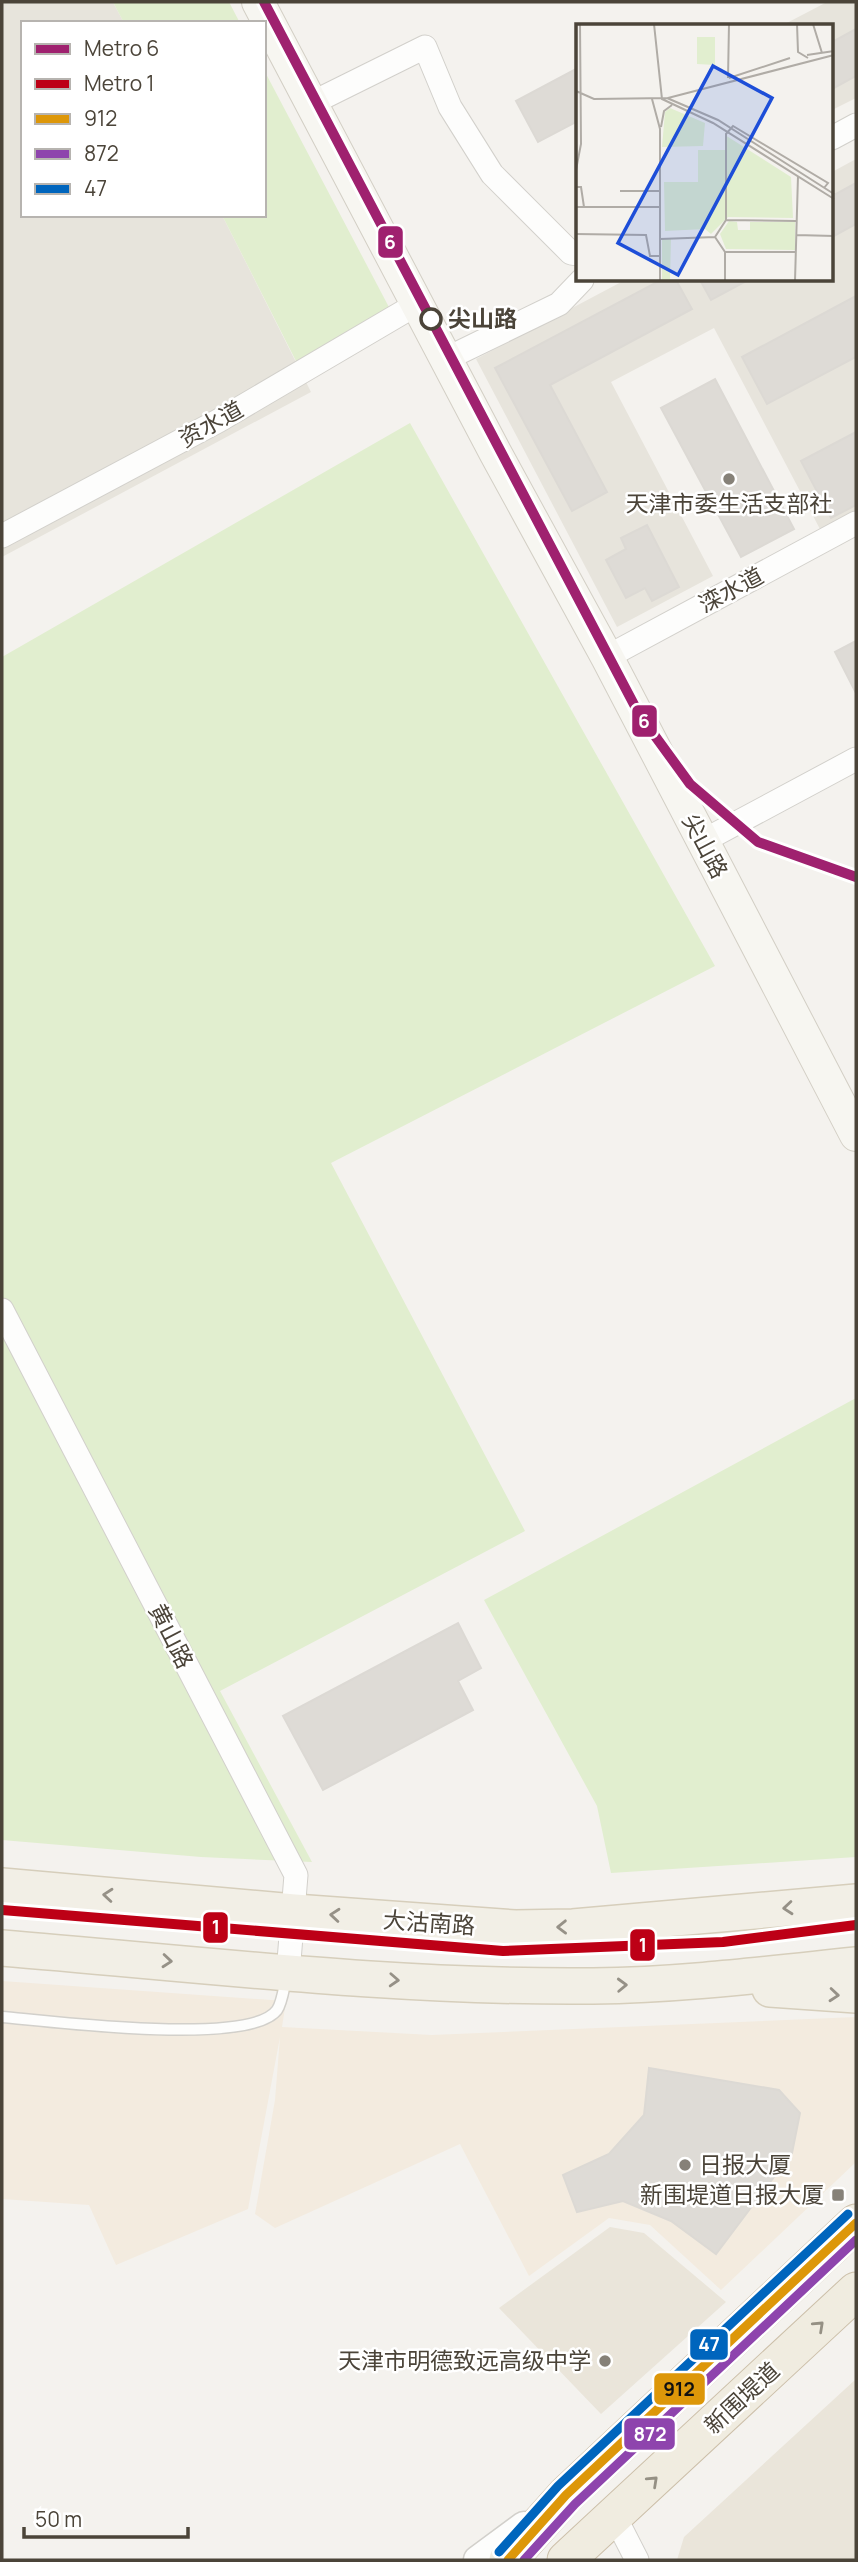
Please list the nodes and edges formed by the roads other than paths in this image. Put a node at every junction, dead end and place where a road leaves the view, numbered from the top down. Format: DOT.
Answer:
graph roads {
  1 [pos="258,2"];
  2 [pos="312,103"];
  3 [pos="856,125"];
  4 [pos="834,137"];
  5 [pos="576,254"];
  6 [pos="580,282"];
  7 [pos="417,304"];
  8 [pos="446,359"];
  9 [pos="856,523"];
  10 [pos="2,536"];
  11 [pos="607,657"];
  12 [pos="856,759"];
  13 [pos="703,841"];
  14 [pos="856,1135"];
  15 [pos="2,1310"];
  16 [pos="2,1886"];
  17 [pos="856,1902"];
  18 [pos="294,1912"];
  19 [pos="2,1948"];
  20 [pos="856,1965"];
  21 [pos="288,1973"];
  22 [pos="693,1982"];
  23 [pos="856,1995"];
  24 [pos="2,2017"];
  25 [pos="856,2223"];
  26 [pos="856,2291"];
  27 [pos="566,2495"];
  28 [pos="608,2523"];
  29 [pos="478,2560"];
  30 [pos="508,2560"];
  31 [pos="566,2560"];
  32 [pos="578,2560"];
  33 [pos="638,2560"];
  1 -- 2 [label="main road, 尖山路"];
  2 -- 5 [label="street"];
  2 -- 7 [label="main road, 尖山路"];
  3 -- 4 [label="street"];
  6 -- 8 [label="street"];
  7 -- 8 [label="main road, 尖山路"];
  7 -- 10 [label="street, 资水道"];
  8 -- 11 [label="main road, 尖山路"];
  9 -- 11 [label="street, 滦水道"];
  11 -- 13 [label="main road, 尖山路"];
  12 -- 13 [label="street"];
  13 -- 14 [label="main road, 尖山路"];
  15 -- 18 [label="street, 黄山路"];
  18 -- 16 [label="main road, 大沽南路, one-way"];
  17 -- 18 [label="main road, 大沽南路, one-way"];
  18 -- 21 [label="street, 黄山路"];
  19 -- 21 [label="main road, one-way"];
  20 -- 22 [label="main road"];
  21 -- 22 [label="main road, one-way"];
  21 -- 24 [label="lane"];
  22 -- 23 [label="main road, one-way"];
  25 -- 27 [label="highway"];
  28 -- 26 [label="highway, 新围堤道, one-way"];
  27 -- 29 [label="street"];
  27 -- 30 [label="highway"];
  28 -- 31 [label="highway, 新围堤道"];
  28 -- 32 [label="street"];
  28 -- 33 [label="street"];
}
